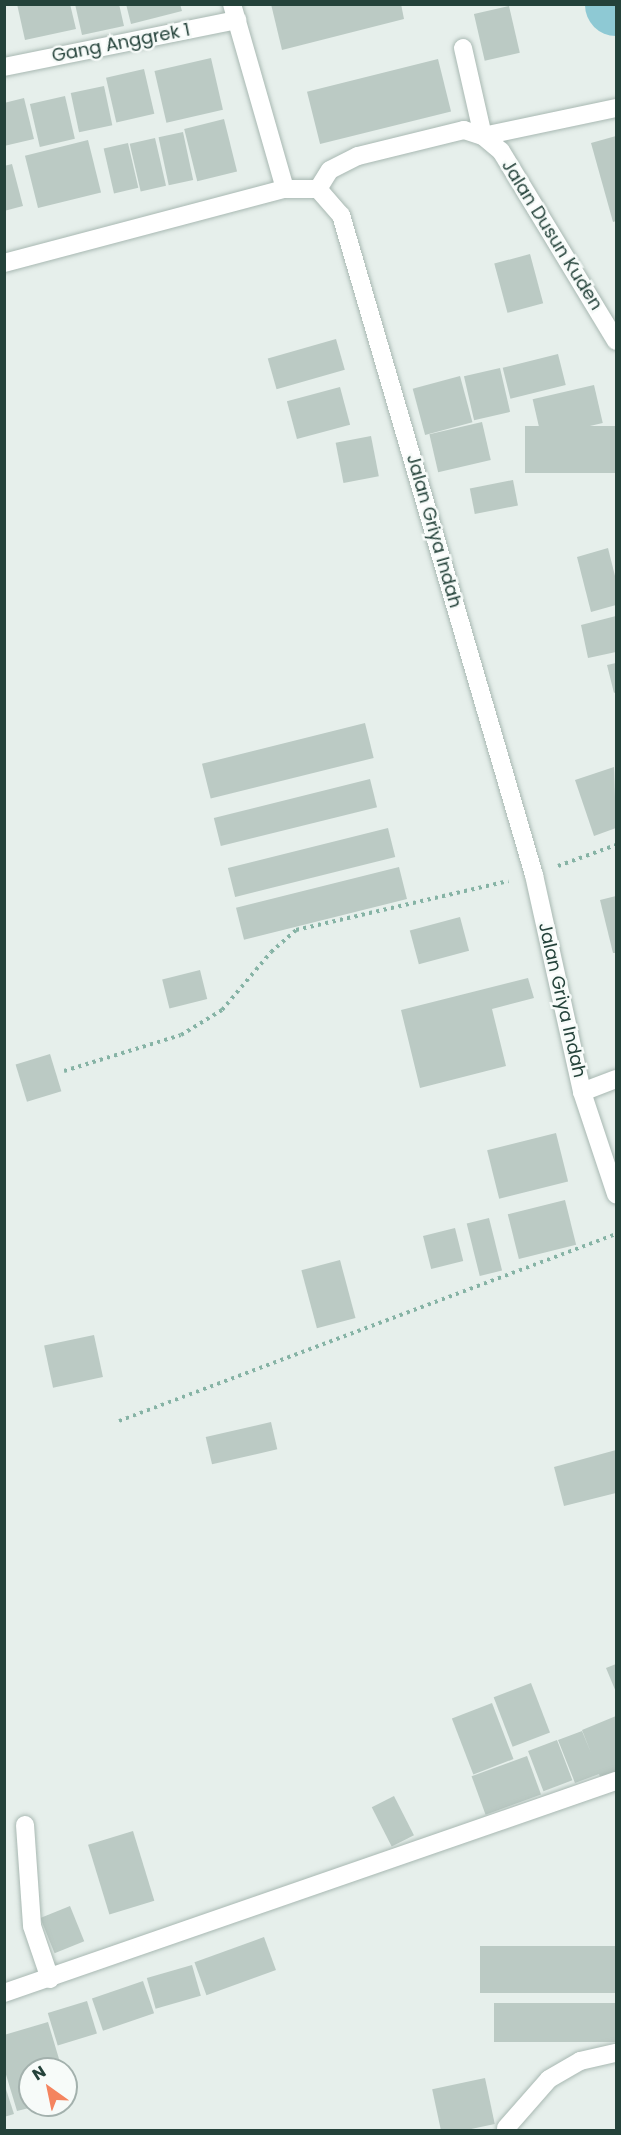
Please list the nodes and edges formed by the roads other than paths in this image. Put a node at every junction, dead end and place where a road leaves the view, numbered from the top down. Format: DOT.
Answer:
graph roads {
  1 [pos="235,12"];
  2 [pos="463,48"];
  3 [pos="4,67"];
  4 [pos="616,108"];
  5 [pos="483,136"];
  6 [pos="285,189"];
  7 [pos="318,189"];
  8 [pos="4,263"];
  9 [pos="615,336"];
  10 [pos="616,1079"];
  11 [pos="582,1092"];
  12 [pos="616,1194"];
  13 [pos="616,1781"];
  14 [pos="25,1825"];
  15 [pos="50,1979"];
  16 [pos="4,1993"];
  17 [pos="616,2054"];
  18 [pos="506,2128"];
  1 -- 3 [label="street, Gang Anggrek 1"];
  1 -- 6 [label="street"];
  2 -- 5 [label="street"];
  4 -- 5 [label="street"];
  5 -- 7 [label="street"];
  5 -- 9 [label="street, Jalan Dusun Kuden"];
  6 -- 7 [label="street"];
  6 -- 8 [label="street"];
  7 -- 11 [label="street, Jalan Griya Indah"];
  10 -- 11 [label="street"];
  11 -- 12 [label="street, Jalan Griya Indah"];
  13 -- 15 [label="street"];
  14 -- 15 [label="street"];
  15 -- 16 [label="street"];
  17 -- 18 [label="street"];
}
